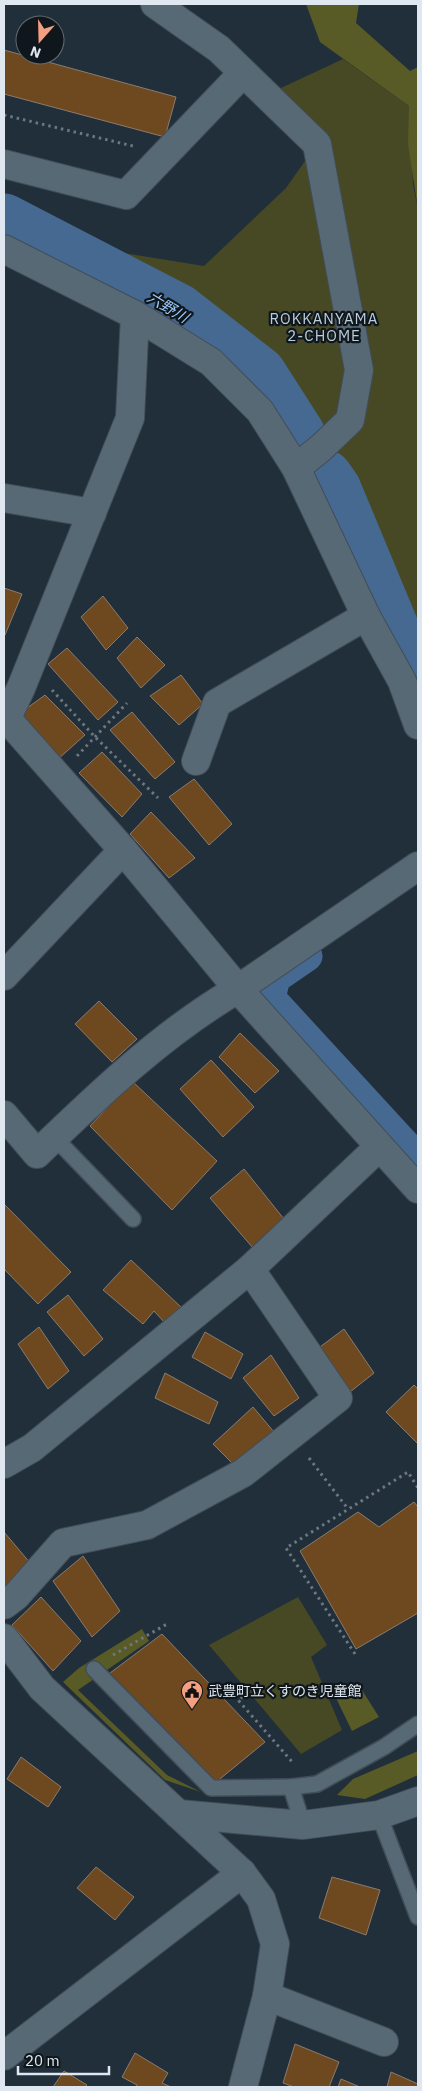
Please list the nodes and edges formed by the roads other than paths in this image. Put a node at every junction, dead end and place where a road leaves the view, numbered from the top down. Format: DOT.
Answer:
graph roads {
  1 [pos="155,4"];
  2 [pos="243,73"];
  3 [pos="4,164"];
  4 [pos="4,249"];
  5 [pos="135,315"];
  6 [pos="296,468"];
  7 [pos="4,498"];
  8 [pos="92,513"];
  9 [pos="366,616"];
  10 [pos="12,686"];
  11 [pos="410,688"];
  12 [pos="6,722"];
  13 [pos="418,725"];
  14 [pos="196,761"];
  15 [pos="123,850"];
  16 [pos="418,866"];
  17 [pos="4,976"];
  18 [pos="238,989"];
  19 [pos="7,1126"];
  20 [pos="54,1138"];
  21 [pos="379,1147"];
  22 [pos="418,1189"];
  23 [pos="134,1220"];
  24 [pos="250,1269"];
  25 [pos="4,1464"];
  26 [pos="4,1605"];
  27 [pos="4,1638"];
  28 [pos="94,1669"];
  29 [pos="418,1724"];
  30 [pos="292,1787"];
  31 [pos="418,1801"];
  32 [pos="178,1814"];
  33 [pos="379,1815"];
  34 [pos="304,1825"];
  35 [pos="242,1873"];
  36 [pos="418,1917"];
  37 [pos="267,1996"];
  38 [pos="384,2042"];
  39 [pos="4,2056"];
  40 [pos="243,2087"];
  1 -- 2 [label="street"];
  2 -- 3 [label="street"];
  2 -- 6 [label="street"];
  4 -- 5 [label="street"];
  5 -- 6 [label="street"];
  5 -- 8 [label="street"];
  6 -- 9 [label="street"];
  7 -- 8 [label="street"];
  8 -- 10 [label="street"];
  9 -- 11 [label="street"];
  9 -- 14 [label="street"];
  10 -- 12 [label="street"];
  11 -- 13 [label="street"];
  12 -- 15 [label="street"];
  15 -- 17 [label="street"];
  15 -- 18 [label="street"];
  16 -- 18 [label="street"];
  18 -- 20 [label="street"];
  18 -- 21 [label="street"];
  19 -- 20 [label="street"];
  20 -- 23 [label="lane"];
  21 -- 22 [label="street"];
  21 -- 24 [label="street"];
  24 -- 25 [label="street"];
  24 -- 26 [label="street"];
  27 -- 32 [label="street"];
  28 -- 30 [label="lane"];
  29 -- 30 [label="lane"];
  30 -- 34 [label="lane"];
  31 -- 33 [label="street"];
  32 -- 34 [label="street"];
  32 -- 35 [label="street"];
  33 -- 34 [label="street"];
  33 -- 36 [label="lane"];
  35 -- 37 [label="street"];
  35 -- 39 [label="street"];
  37 -- 38 [label="street"];
  37 -- 40 [label="street"];
}
